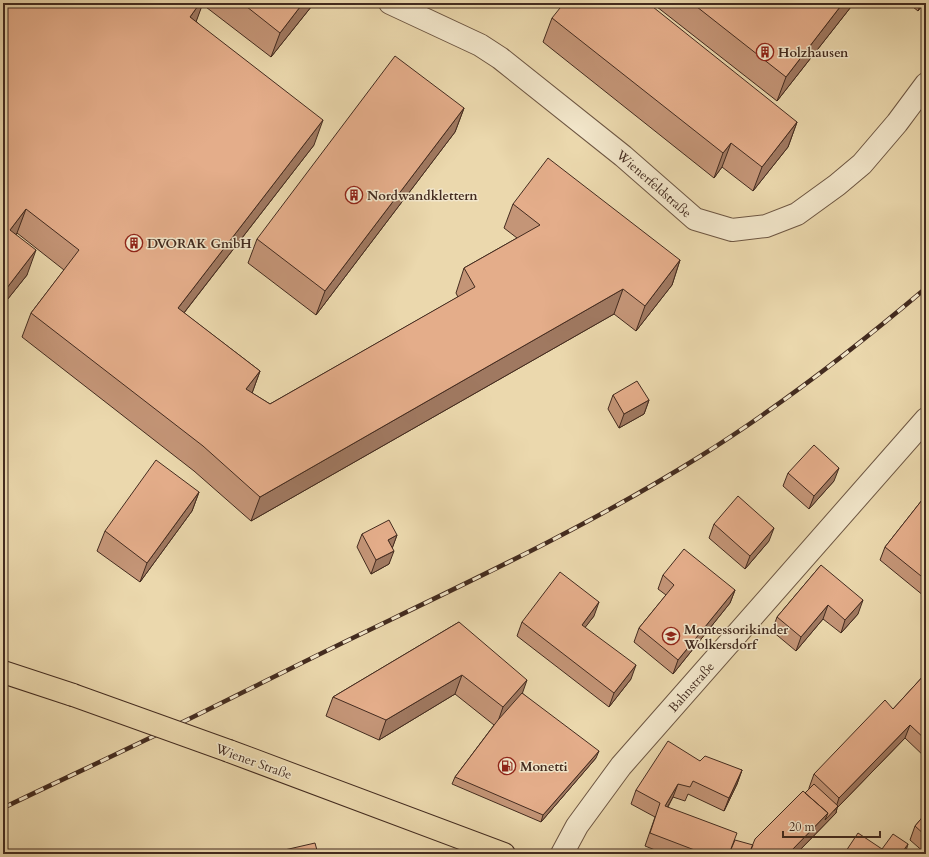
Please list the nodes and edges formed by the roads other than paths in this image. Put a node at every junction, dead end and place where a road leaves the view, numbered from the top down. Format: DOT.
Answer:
graph roads {
  1 [pos="390,3"];
  2 [pos="926,84"];
  3 [pos="926,419"];
  4 [pos="3,672"];
  5 [pos="501,854"];
  6 [pos="562,854"];
  1 -- 2 [label="street, Wienerfeldstraße"];
  3 -- 6 [label="street, Bahnstraße"];
  4 -- 5 [label="main road, Wiener Straße, bridge"];
}
